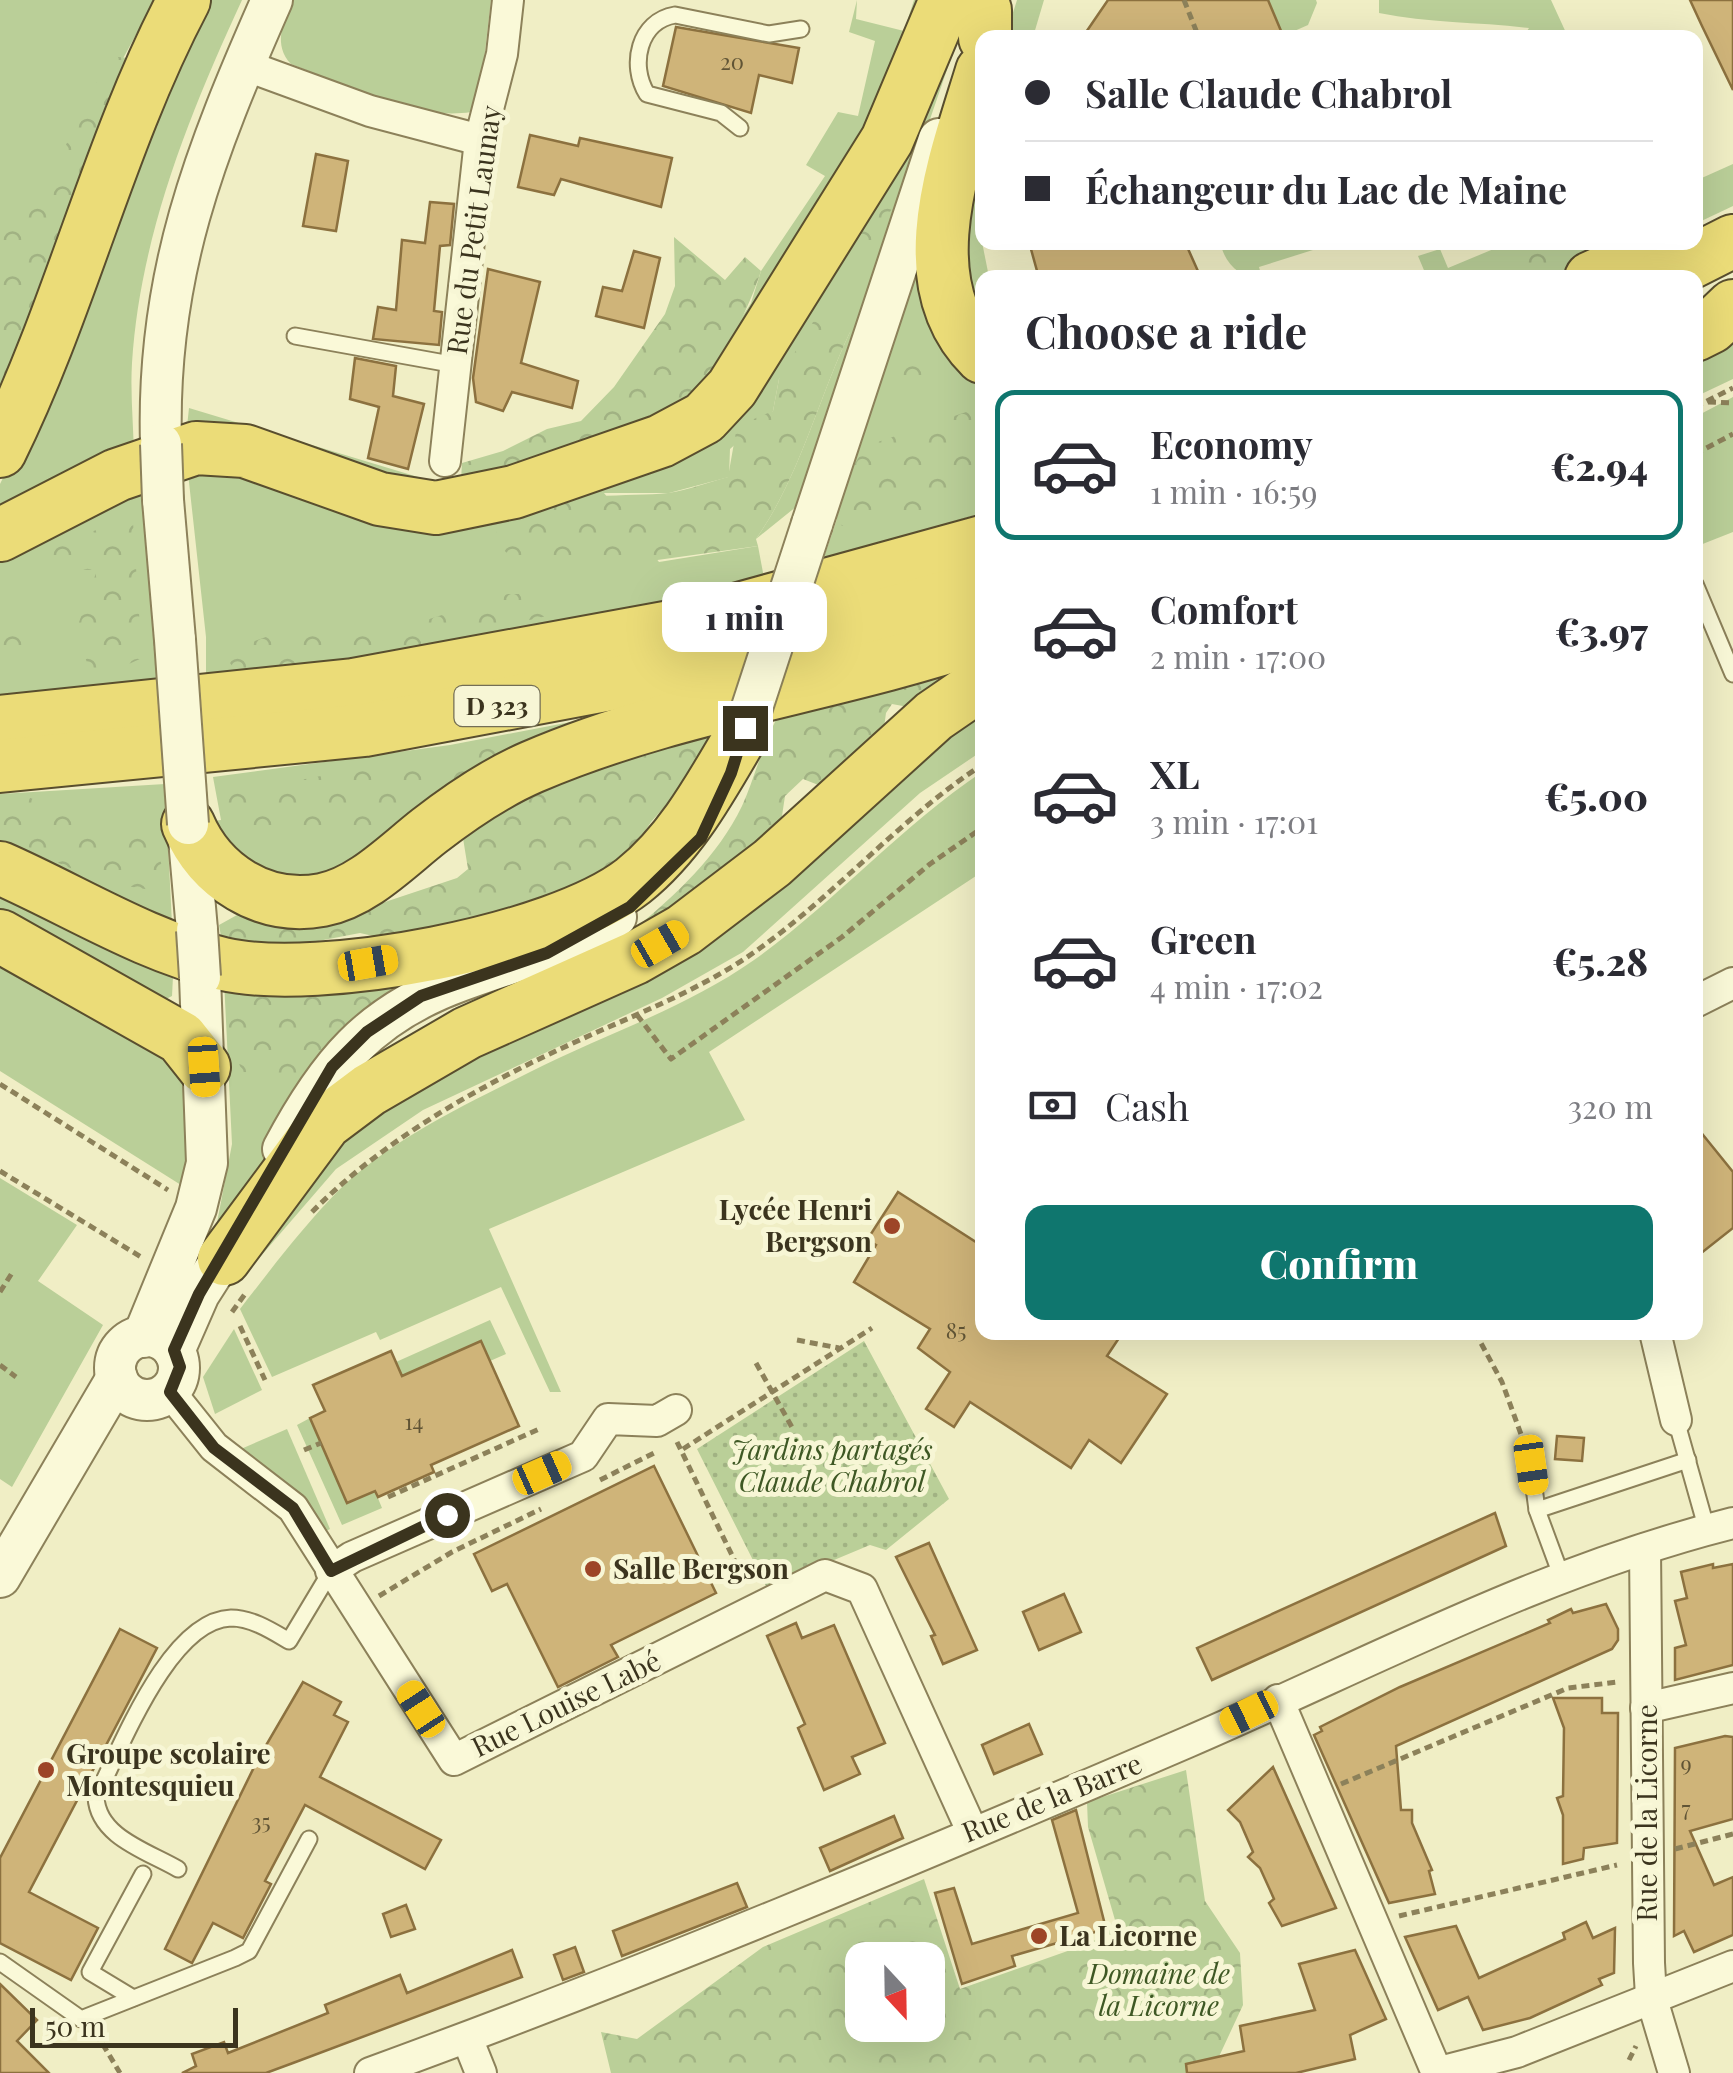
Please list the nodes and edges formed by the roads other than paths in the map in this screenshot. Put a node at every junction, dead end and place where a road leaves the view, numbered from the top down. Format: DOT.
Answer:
graph roads {
  1 [pos="184,0"];
  2 [pos="272,0"];
  3 [pos="508,0"];
  4 [pos="976,12"];
  5 [pos="801,30"];
  6 [pos="244,65"];
  7 [pos="975,94"];
  8 [pos="740,128"];
  9 [pos="480,140"];
  10 [pos="1733,216"];
  11 [pos="1703,229"];
  12 [pos="1733,241"];
  13 [pos="1653,250"];
  14 [pos="1609,270"];
  15 [pos="1676,270"];
  16 [pos="1733,291"];
  17 [pos="1703,304"];
  18 [pos="1733,306"];
  19 [pos="1703,329"];
  20 [pos="295,336"];
  21 [pos="975,345"];
  22 [pos="456,366"];
  23 [pos="0,451"];
  24 [pos="445,461"];
  25 [pos="0,535"];
  26 [pos="975,544"];
  27 [pos="975,589"];
  28 [pos="1703,603"];
  29 [pos="975,638"];
  30 [pos="1733,674"];
  31 [pos="975,687"];
  32 [pos="0,722"];
  33 [pos="745,728"];
  34 [pos="0,766"];
  35 [pos="188,824"];
  36 [pos="0,868"];
  37 [pos="0,936"];
  38 [pos="1733,983"];
  39 [pos="1703,998"];
  40 [pos="204,1067"];
  41 [pos="239,1270"];
  42 [pos="1656,1340"];
  43 [pos="159,1344"];
  44 [pos="139,1389"];
  45 [pos="676,1410"];
  46 [pos="1676,1420"];
  47 [pos="1688,1460"];
  48 [pos="1531,1465"];
  49 [pos="1538,1510"];
  50 [pos="1720,1526"];
  51 [pos="1645,1549"];
  52 [pos="331,1571"];
  53 [pos="1561,1575"];
  54 [pos="0,1576"];
  55 [pos="1733,1688"];
  56 [pos="1278,1700"];
  57 [pos="1646,1708"];
  58 [pos="972,1831"];
  59 [pos="309,1839"];
  60 [pos="178,1870"];
  61 [pos="143,1874"];
  62 [pos="0,1962"];
  63 [pos="1733,1966"];
  64 [pos="1652,1996"];
  65 [pos="133,1998"];
  66 [pos="467,2038"];
  67 [pos="370,2073"];
  68 [pos="481,2073"];
  69 [pos="1436,2073"];
  70 [pos="1674,2073"];
  1 -- 23 [label="highway"];
  2 -- 6 [label="street"];
  3 -- 9 [label="street, Rue du Petit Launay"];
  4 -- 25 [label="highway"];
  4 -- 33 [label="street, bridge"];
  5 -- 8 [label="lane"];
  6 -- 9 [label="street"];
  6 -- 35 [label="street, bridge"];
  7 -- 21 [label="highway"];
  9 -- 22 [label="street, Rue du Petit Launay"];
  10 -- 11 [label="highway"];
  12 -- 15 [label="highway"];
  13 -- 14 [label="highway"];
  16 -- 17 [label="highway"];
  18 -- 19 [label="highway"];
  20 -- 22 [label="lane"];
  22 -- 24 [label="street, Rue du Petit Launay"];
  26 -- 32 [label="highway, D 323"];
  27 -- 34 [label="highway, D 323"];
  28 -- 30 [label="lane"];
  29 -- 35 [label="highway"];
  31 -- 41 [label="highway"];
  33 -- 36 [label="highway"];
  33 -- 41 [label="street"];
  35 -- 40 [label="street, bridge"];
  37 -- 40 [label="highway"];
  38 -- 39 [label="street"];
  40 -- 43 [label="street"];
  41 -- 43 [label="street"];
  42 -- 46 [label="street"];
  43 -- 44 [label="street"];
  43 -- 44 [label="street"];
  44 -- 52 [label="street, Rue Louise Labé"];
  44 -- 54 [label="street"];
  45 -- 52 [label="street"];
  46 -- 47 [label="lane"];
  47 -- 49 [label="lane"];
  47 -- 50 [label="lane"];
  48 -- 49 [label="lane"];
  49 -- 53 [label="lane"];
  50 -- 51 [label="street, Rue de la Barre"];
  51 -- 53 [label="street, Rue de la Barre"];
  51 -- 57 [label="street, Rue de la Licorne"];
  52 -- 58 [label="street, Rue Louise Labé"];
  52 -- 60 [label="lane"];
  53 -- 56 [label="street, Rue de la Barre"];
  55 -- 57 [label="street"];
  56 -- 58 [label="street, Rue de la Barre"];
  56 -- 69 [label="street"];
  57 -- 64 [label="street, Rue de la Licorne"];
  58 -- 66 [label="street, Rue de la Barre"];
  59 -- 65 [label="lane"];
  61 -- 65 [label="lane"];
  62 -- 65 [label="lane"];
  63 -- 64 [label="street"];
  64 -- 69 [label="street"];
  64 -- 70 [label="street, Rue de la Licorne"];
  66 -- 67 [label="street, Rue de la Barre"];
  66 -- 68 [label="street"];
}
